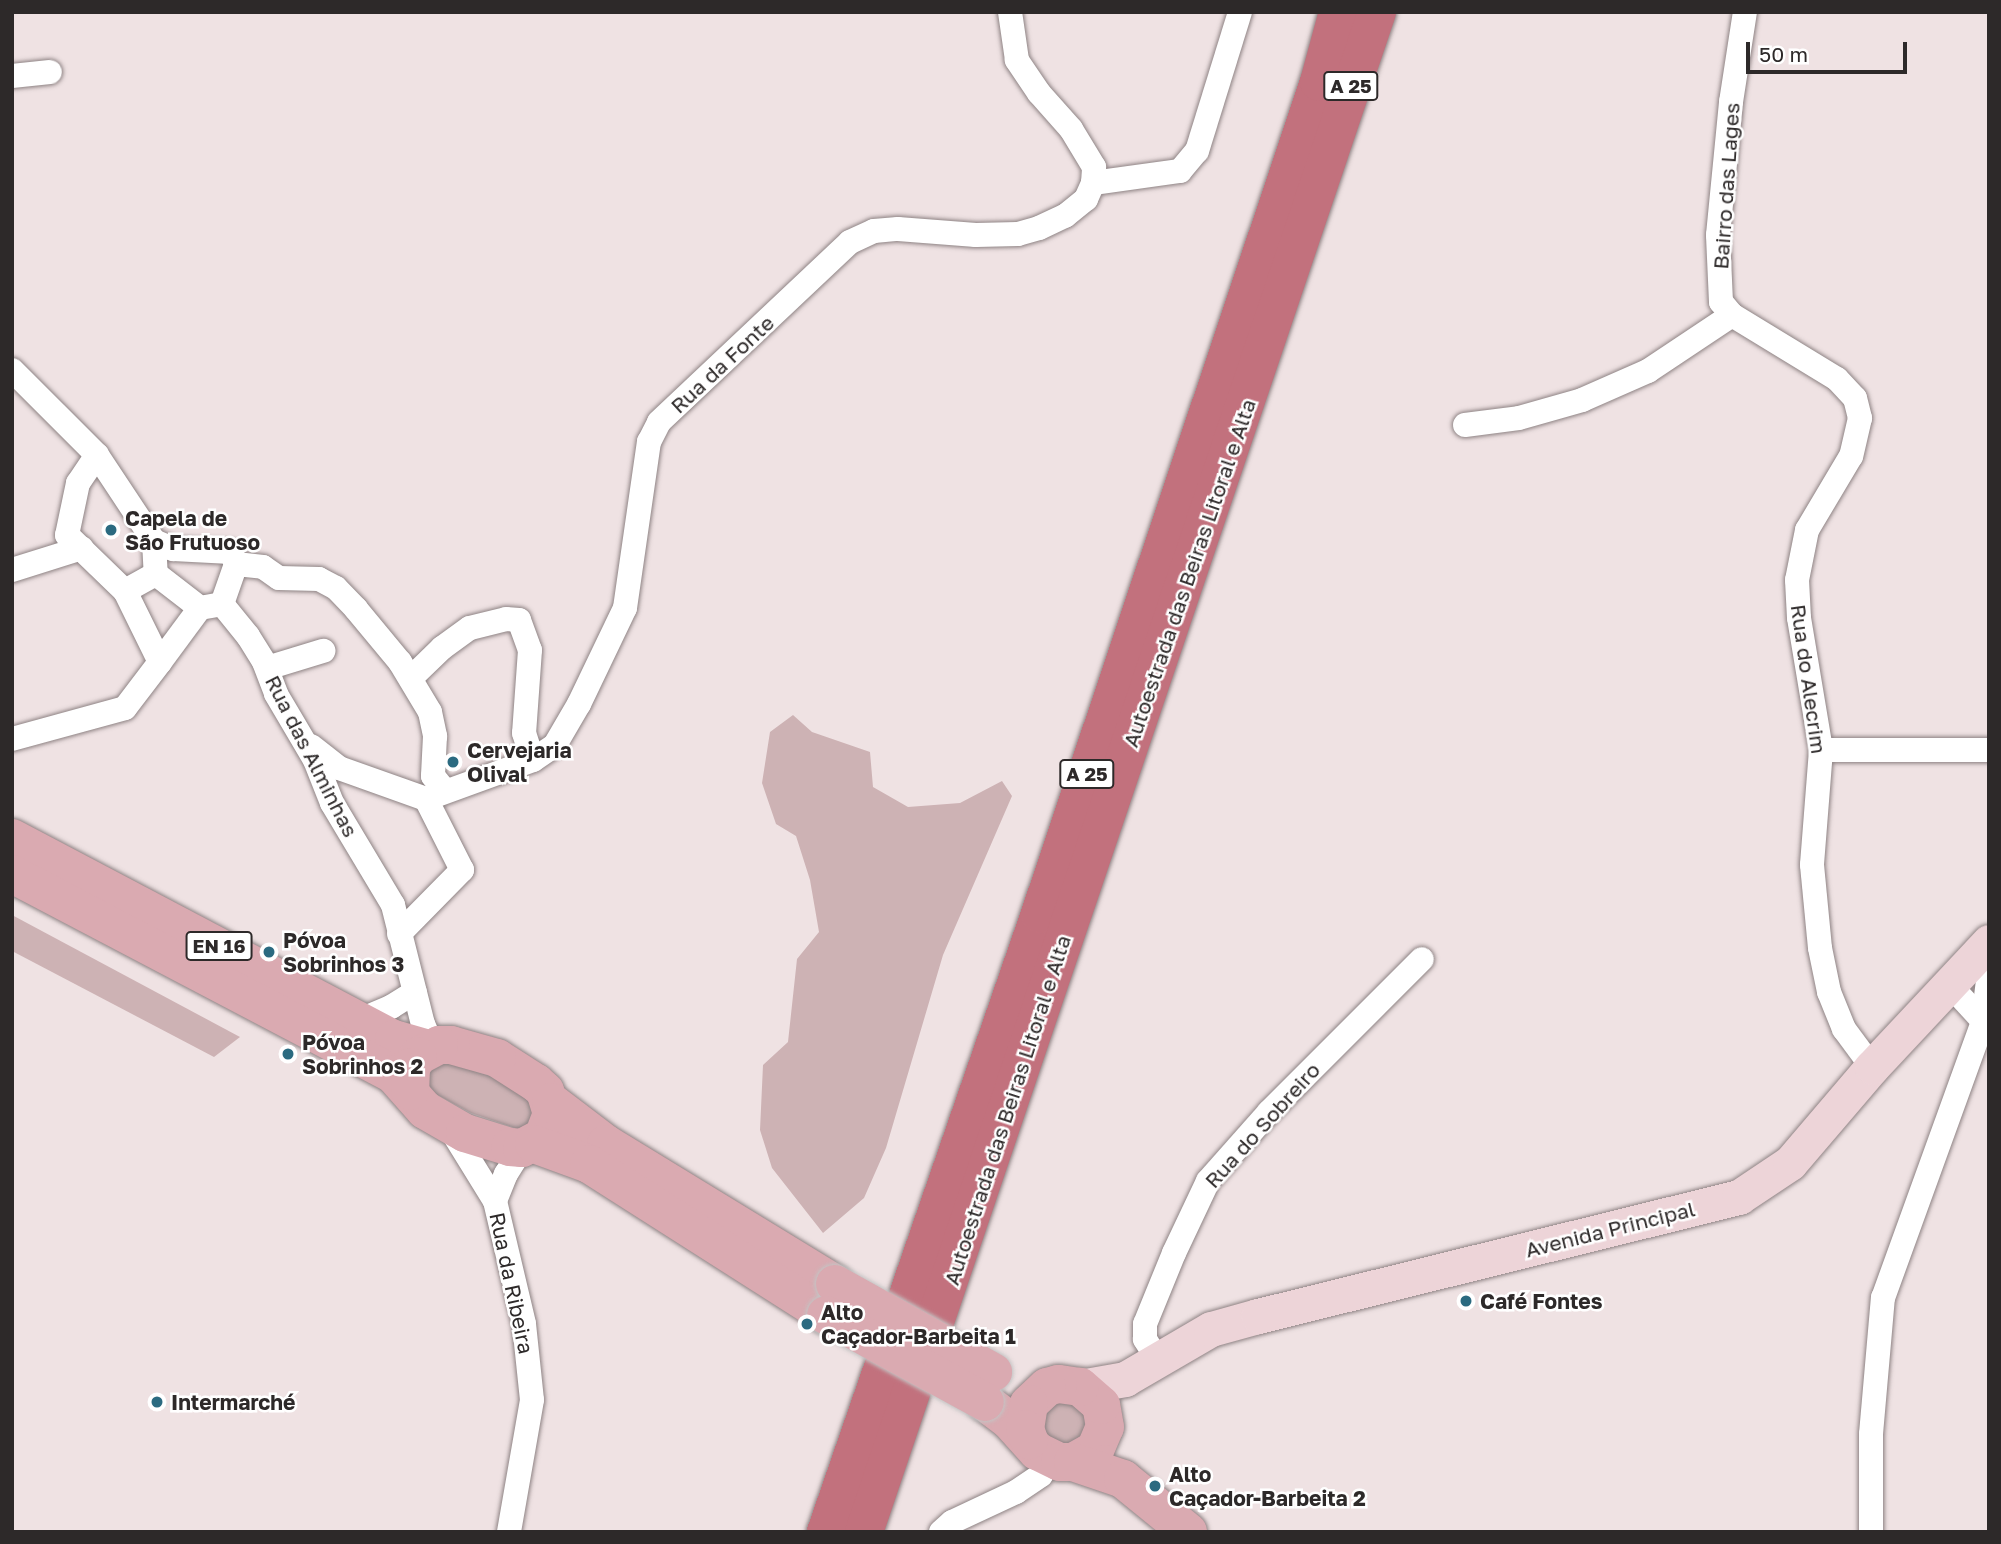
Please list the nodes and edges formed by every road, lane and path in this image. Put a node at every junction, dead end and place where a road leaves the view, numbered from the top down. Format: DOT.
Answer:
graph roads {
  1 [pos="1010,12"];
  2 [pos="1240,12"];
  3 [pos="1338,12"];
  4 [pos="1377,12"];
  5 [pos="1745,12"];
  6 [pos="50,72"];
  7 [pos="12,76"];
  8 [pos="1093,183"];
  9 [pos="1732,315"];
  10 [pos="12,370"];
  11 [pos="1465,425"];
  12 [pos="97,455"];
  13 [pos="154,541"];
  14 [pos="82,548"];
  15 [pos="236,564"];
  16 [pos="12,570"];
  17 [pos="156,574"];
  18 [pos="125,591"];
  19 [pos="211,606"];
  20 [pos="323,651"];
  21 [pos="160,662"];
  22 [pos="267,668"];
  23 [pos="411,678"];
  24 [pos="12,739"];
  25 [pos="305,741"];
  26 [pos="1821,750"];
  27 [pos="1989,750"];
  28 [pos="539,757"];
  29 [pos="436,795"];
  30 [pos="12,838"];
  31 [pos="12,874"];
  32 [pos="398,934"];
  33 [pos="1989,942"];
  34 [pos="1422,959"];
  35 [pos="1989,972"];
  36 [pos="1949,984"];
  37 [pos="415,992"];
  38 [pos="359,1020"];
  39 [pos="1983,1021"];
  40 [pos="430,1048"];
  41 [pos="1872,1067"];
  42 [pos="410,1091"];
  43 [pos="551,1102"];
  44 [pos="447,1122"];
  45 [pos="528,1146"];
  46 [pos="495,1201"];
  47 [pos="830,1299"];
  48 [pos="1150,1365"];
  49 [pos="989,1387"];
  50 [pos="1064,1387"];
  51 [pos="1071,1446"];
  52 [pos="509,1532"];
  53 [pos="826,1532"];
  54 [pos="864,1532"];
  55 [pos="941,1532"];
  56 [pos="1188,1532"];
  57 [pos="1871,1532"];
  1 -- 8 [label="street"];
  2 -- 8 [label="street"];
  3 -- 53 [label="highway, Autoestrada das Beiras Litoral e Alta / A 25"];
  4 -- 54 [label="highway, Autoestrada das Beiras Litoral e Alta / A 25"];
  5 -- 9 [label="street, Bairro das Lages"];
  6 -- 7 [label="street"];
  8 -- 28 [label="street, Rua da Fonte"];
  9 -- 11 [label="street"];
  9 -- 26 [label="street, Rua do Alecrim"];
  10 -- 12 [label="street"];
  12 -- 13 [label="street"];
  12 -- 14 [label="street"];
  13 -- 15 [label="street"];
  13 -- 17 [label="street"];
  14 -- 16 [label="street"];
  14 -- 18 [label="street"];
  15 -- 19 [label="street"];
  15 -- 23 [label="street"];
  17 -- 18 [label="street"];
  17 -- 19 [label="street, Rua das Alminhas"];
  18 -- 21 [label="street"];
  19 -- 21 [label="street"];
  19 -- 22 [label="street, Rua das Alminhas"];
  20 -- 22 [label="street"];
  21 -- 24 [label="street"];
  22 -- 25 [label="street, Rua das Alminhas"];
  23 -- 28 [label="street"];
  23 -- 29 [label="street"];
  25 -- 29 [label="street"];
  25 -- 32 [label="street, Rua das Alminhas"];
  26 -- 27 [label="street"];
  26 -- 41 [label="street, Rua do Alecrim"];
  28 -- 29 [label="street"];
  29 -- 32 [label="street"];
  30 -- 38 [label="main road, EN 16"];
  31 -- 42 [label="main road, EN 16"];
  32 -- 37 [label="street, Rua das Alminhas"];
  33 -- 36 [label="main road, Avenida Principal"];
  34 -- 48 [label="street, Rua do Sobreiro"];
  35 -- 39 [label="street"];
  36 -- 39 [label="street"];
  36 -- 41 [label="main road, Avenida Principal"];
  37 -- 38 [label="street"];
  37 -- 40 [label="street"];
  38 -- 40 [label="main road, EN 16"];
  39 -- 57 [label="street"];
  40 -- 42 [label="main road"];
  40 -- 43 [label="main road, EN 16"];
  41 -- 48 [label="main road, Avenida Principal"];
  42 -- 44 [label="main road, EN 16"];
  43 -- 45 [label="main road"];
  43 -- 47 [label="main road, EN 16"];
  44 -- 45 [label="main road, EN 16"];
  44 -- 46 [label="street, Rua da Ribeira"];
  45 -- 46 [label="street, Rua da Ribeira"];
  45 -- 47 [label="main road, EN 16"];
  46 -- 52 [label="street, Rua da Ribeira"];
  47 -- 49 [label="main road, EN 16, bridge"];
  48 -- 50 [label="main road, Avenida Principal"];
  48 -- 51 [label="main road, Avenida Principal"];
  49 -- 50 [label="main road, EN 16"];
  49 -- 51 [label="main road, EN 16"];
  50 -- 51 [label="main road"];
  50 -- 51 [label="main road"];
  51 -- 55 [label="street"];
  51 -- 56 [label="main road, EN 16"];
}
